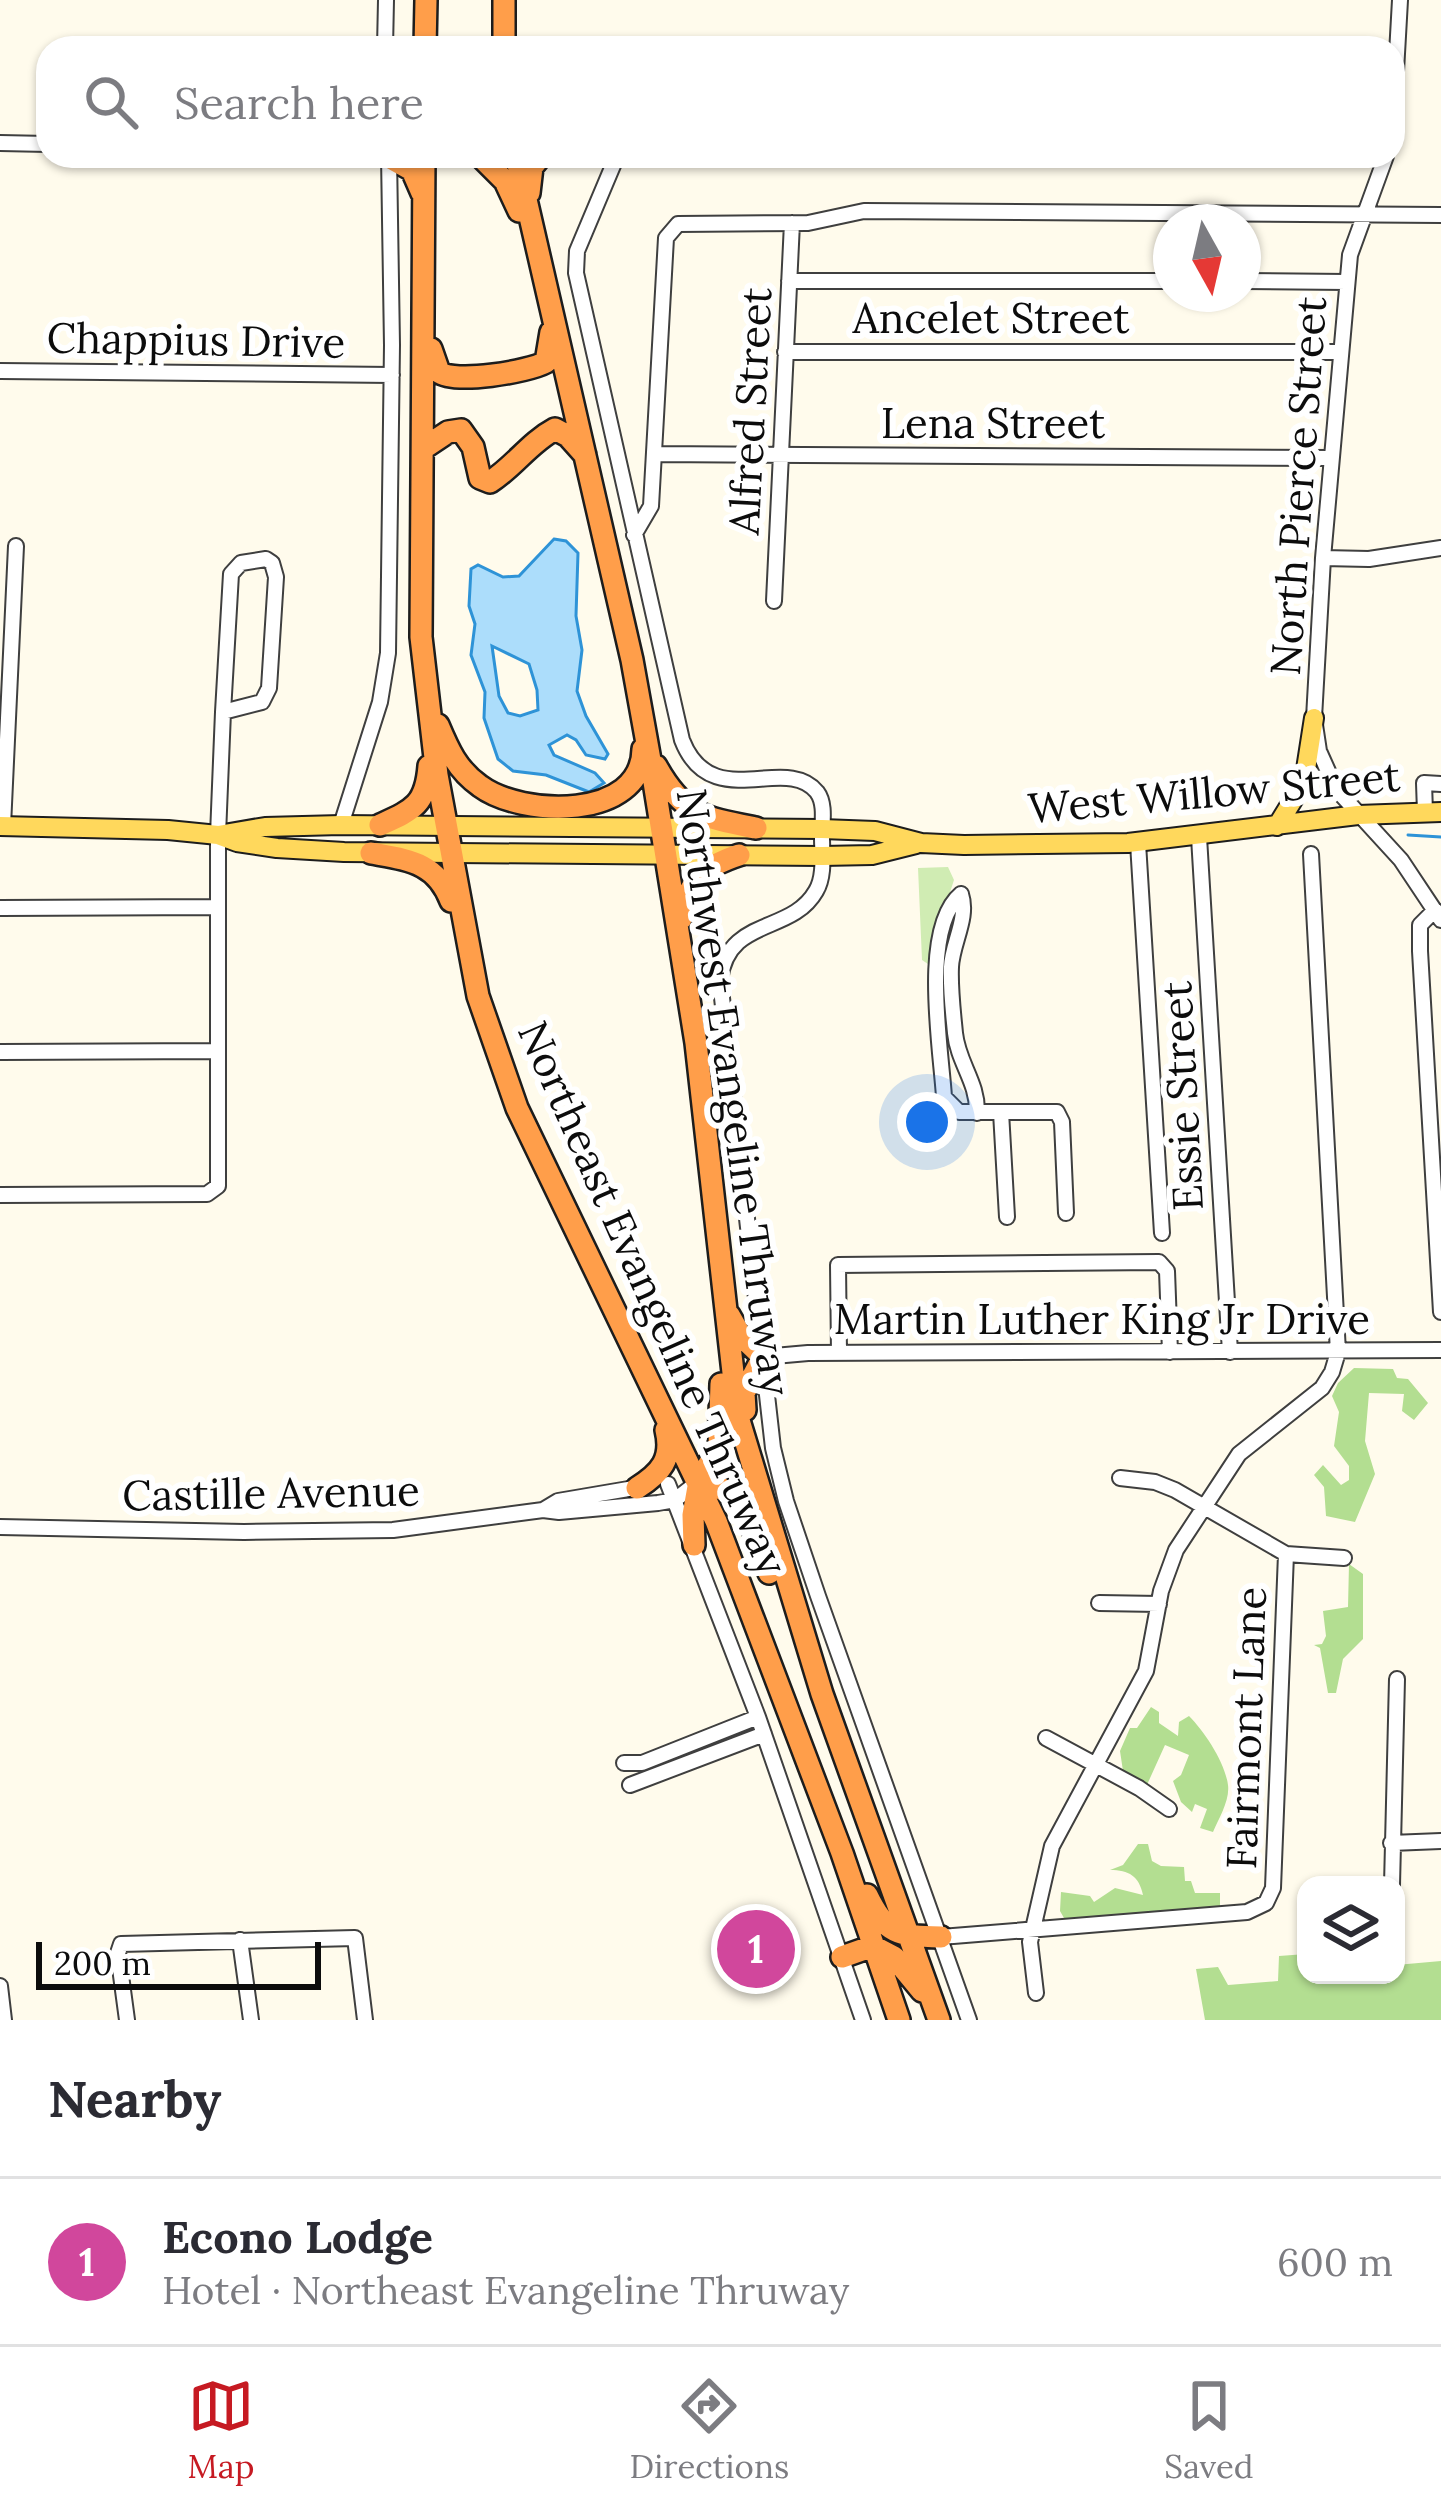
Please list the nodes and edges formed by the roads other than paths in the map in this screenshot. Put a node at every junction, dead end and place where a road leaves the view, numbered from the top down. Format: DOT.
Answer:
graph roads {
  1 [pos="386,0"];
  2 [pos="501,0"];
  3 [pos="1400,0"];
  4 [pos="426,6"];
  5 [pos="385,36"];
  6 [pos="427,36"];
  7 [pos="504,36"];
  8 [pos="1398,36"];
  9 [pos="0,143"];
  10 [pos="36,143"];
  11 [pos="388,168"];
  12 [pos="409,168"];
  13 [pos="424,168"];
  14 [pos="492,168"];
  15 [pos="519,168"];
  16 [pos="532,168"];
  17 [pos="612,168"];
  18 [pos="1382,168"];
  19 [pos="424,196"];
  20 [pos="1365,214"];
  21 [pos="1441,215"];
  22 [pos="529,218"];
  23 [pos="792,223"];
  24 [pos="789,281"];
  25 [pos="1153,281"];
  26 [pos="1261,281"];
  27 [pos="1347,282"];
  28 [pos="544,285"];
  29 [pos="550,309"];
  30 [pos="424,325"];
  31 [pos="785,352"];
  32 [pos="1340,352"];
  33 [pos="0,370"];
  34 [pos="392,375"];
  35 [pos="424,448"];
  36 [pos="654,454"];
  37 [pos="586,455"];
  38 [pos="782,455"];
  39 [pos="1331,458"];
  40 [pos="634,535"];
  41 [pos="16,546"];
  42 [pos="1441,548"];
  43 [pos="1323,558"];
  44 [pos="774,602"];
  45 [pos="424,691"];
  46 [pos="223,712"];
  47 [pos="642,717"];
  48 [pos="1314,718"];
  49 [pos="432,742"];
  50 [pos="649,751"];
  51 [pos="1441,784"];
  52 [pos="1433,812"];
  53 [pos="1358,815"];
  54 [pos="340,825"];
  55 [pos="380,825"];
  56 [pos="446,825"];
  57 [pos="2,826"];
  58 [pos="1277,826"];
  59 [pos="662,827"];
  60 [pos="756,828"];
  61 [pos="822,829"];
  62 [pos="218,835"];
  63 [pos="1199,837"];
  64 [pos="920,843"];
  65 [pos="1138,843"];
  66 [pos="277,848"];
  67 [pos="371,853"];
  68 [pos="451,854"];
  69 [pos="1311,854"];
  70 [pos="666,855"];
  71 [pos="739,856"];
  72 [pos="822,856"];
  73 [pos="0,908"];
  74 [pos="218,908"];
  75 [pos="1438,915"];
  76 [pos="679,931"];
  77 [pos="464,933"];
  78 [pos="946,950"];
  79 [pos="948,1030"];
  80 [pos="218,1051"];
  81 [pos="0,1052"];
  82 [pos="1001,1112"];
  83 [pos="977,1113"];
  84 [pos="0,1195"];
  85 [pos="1066,1214"];
  86 [pos="715,1216"];
  87 [pos="1007,1217"];
  88 [pos="1162,1233"];
  89 [pos="724,1307"];
  90 [pos="1441,1312"];
  91 [pos="1441,1350"];
  92 [pos="1170,1352"];
  93 [pos="1230,1352"];
  94 [pos="1337,1352"];
  95 [pos="839,1353"];
  96 [pos="763,1357"];
  97 [pos="659,1400"];
  98 [pos="746,1441"];
  99 [pos="1120,1478"];
  100 [pos="699,1481"];
  101 [pos="637,1488"];
  102 [pos="679,1497"];
  103 [pos="1202,1506"];
  104 [pos="542,1510"];
  105 [pos="716,1521"];
  106 [pos="0,1527"];
  107 [pos="694,1544"];
  108 [pos="1286,1554"];
  109 [pos="1344,1558"];
  110 [pos="1099,1603"];
  111 [pos="1159,1604"];
  112 [pos="1397,1679"];
  113 [pos="822,1694"];
  114 [pos="758,1717"];
  115 [pos="764,1734"];
  116 [pos="1046,1738"];
  117 [pos="624,1762"];
  118 [pos="1096,1763"];
  119 [pos="630,1785"];
  120 [pos="1168,1809"];
  121 [pos="1441,1841"];
  122 [pos="1390,1843"];
  123 [pos="842,1853"];
  124 [pos="1392,1876"];
  125 [pos="1034,1930"];
  126 [pos="910,1936"];
  127 [pos="940,1937"];
  128 [pos="240,1940"];
  129 [pos="873,1946"];
  130 [pos="842,1957"];
  131 [pos="0,1986"];
  132 [pos="1036,1993"];
  133 [pos="938,2018"];
  134 [pos="4,2020"];
  135 [pos="127,2020"];
  136 [pos="251,2020"];
  137 [pos="365,2020"];
  138 [pos="863,2020"];
  139 [pos="899,2020"];
  140 [pos="969,2020"];
  1 -- 5 [label="street"];
  2 -- 7 [label="highway"];
  3 -- 8 [label="street"];
  4 -- 6 [label="highway"];
  9 -- 10 [label="street"];
  11 -- 34 [label="street"];
  12 -- 19 [label="highway"];
  13 -- 19 [label="highway, Northeast Evangeline Thruway"];
  14 -- 28 [label="highway"];
  15 -- 22 [label="highway, Northwest Evangeline Thruway"];
  16 -- 22 [label="highway"];
  17 -- 40 [label="street, Northwest Evangeline Thruway"];
  18 -- 20 [label="street, North Pierce Street"];
  19 -- 30 [label="highway, Northeast Evangeline Thruway"];
  20 -- 21 [label="street"];
  20 -- 23 [label="street"];
  20 -- 27 [label="street, North Pierce Street"];
  22 -- 28 [label="highway, Northwest Evangeline Thruway"];
  23 -- 24 [label="street, Alfred Street"];
  23 -- 36 [label="street"];
  24 -- 25 [label="street"];
  24 -- 31 [label="street, Alfred Street"];
  26 -- 27 [label="street"];
  27 -- 32 [label="street, North Pierce Street"];
  28 -- 29 [label="highway, Northwest Evangeline Thruway"];
  29 -- 30 [label="highway"];
  29 -- 37 [label="highway, Northwest Evangeline Thruway"];
  30 -- 35 [label="highway, Northeast Evangeline Thruway"];
  31 -- 32 [label="street, Ancelet Street"];
  31 -- 38 [label="street, Alfred Street"];
  32 -- 39 [label="street, North Pierce Street"];
  33 -- 34 [label="street, Chappius Drive"];
  34 -- 54 [label="street"];
  35 -- 37 [label="highway"];
  35 -- 45 [label="highway, Northeast Evangeline Thruway"];
  36 -- 38 [label="street, Lena Street"];
  36 -- 40 [label="street"];
  37 -- 47 [label="highway, Northwest Evangeline Thruway"];
  38 -- 39 [label="street, Lena Street"];
  38 -- 44 [label="street, Alfred Street"];
  39 -- 43 [label="street, North Pierce Street"];
  40 -- 61 [label="street, Northwest Evangeline Thruway"];
  41 -- 57 [label="street"];
  42 -- 43 [label="street"];
  43 -- 48 [label="street, North Pierce Street"];
  45 -- 47 [label="highway"];
  45 -- 49 [label="highway, Northeast Evangeline Thruway"];
  46 -- 46 [label="street"];
  46 -- 62 [label="street"];
  47 -- 50 [label="highway, Northwest Evangeline Thruway"];
  48 -- 53 [label="street, North Pierce Street"];
  48 -- 58 [label="main road"];
  49 -- 55 [label="highway"];
  49 -- 56 [label="highway, Northeast Evangeline Thruway"];
  50 -- 59 [label="highway, Northwest Evangeline Thruway"];
  50 -- 60 [label="highway"];
  51 -- 52 [label="street"];
  52 -- 53 [label="main road, West Willow Street"];
  53 -- 58 [label="main road, West Willow Street"];
  53 -- 75 [label="street, North Pierce Street"];
  54 -- 55 [label="main road, West Willow Street"];
  54 -- 62 [label="main road, West Willow Street"];
  54 -- 66 [label="main road"];
  55 -- 56 [label="main road, West Willow Street"];
  56 -- 59 [label="main road, West Willow Street"];
  56 -- 68 [label="highway, Northeast Evangeline Thruway"];
  57 -- 62 [label="main road"];
  58 -- 63 [label="main road, West Willow Street"];
  59 -- 60 [label="main road, West Willow Street"];
  59 -- 70 [label="highway, Northwest Evangeline Thruway"];
  60 -- 61 [label="main road, West Willow Street"];
  61 -- 64 [label="main road, West Willow Street"];
  61 -- 72 [label="street, Northwest Evangeline Thruway"];
  62 -- 66 [label="main road, West Willow Street"];
  62 -- 74 [label="street"];
  63 -- 65 [label="main road, West Willow Street"];
  63 -- 93 [label="street, Essie Street"];
  64 -- 65 [label="main road, West Willow Street"];
  64 -- 72 [label="main road, West Willow Street"];
  65 -- 88 [label="street"];
  66 -- 67 [label="main road, West Willow Street"];
  67 -- 68 [label="main road, West Willow Street"];
  67 -- 77 [label="highway"];
  68 -- 70 [label="main road, West Willow Street"];
  68 -- 77 [label="highway, Northeast Evangeline Thruway"];
  69 -- 94 [label="street"];
  70 -- 71 [label="main road, West Willow Street"];
  70 -- 76 [label="highway, Northwest Evangeline Thruway"];
  71 -- 72 [label="main road, West Willow Street"];
  71 -- 76 [label="highway"];
  72 -- 96 [label="street, Northwest Evangeline Thruway"];
  73 -- 74 [label="street"];
  74 -- 80 [label="street"];
  75 -- 90 [label="street"];
  76 -- 86 [label="highway, Northwest Evangeline Thruway"];
  77 -- 97 [label="highway, Northeast Evangeline Thruway"];
  78 -- 79 [label="street"];
  79 -- 83 [label="street"];
  79 -- 83 [label="street"];
  80 -- 81 [label="street"];
  80 -- 84 [label="street"];
  82 -- 83 [label="street"];
  82 -- 85 [label="street"];
  82 -- 87 [label="street"];
  86 -- 89 [label="highway, Northwest Evangeline Thruway"];
  86 -- 100 [label="highway"];
  89 -- 96 [label="highway"];
  89 -- 98 [label="highway, Northwest Evangeline Thruway"];
  91 -- 94 [label="street, Martin Luther King Jr Drive"];
  92 -- 93 [label="street, Martin Luther King Jr Drive"];
  92 -- 95 [label="street, Martin Luther King Jr Drive"];
  92 -- 95 [label="street"];
  93 -- 94 [label="street, Martin Luther King Jr Drive"];
  94 -- 103 [label="street"];
  95 -- 96 [label="street, Martin Luther King Jr Drive"];
  96 -- 98 [label="highway"];
  96 -- 127 [label="street, Northwest Evangeline Thruway"];
  97 -- 100 [label="highway, Northeast Evangeline Thruway"];
  97 -- 101 [label="highway"];
  98 -- 113 [label="highway, Northwest Evangeline Thruway"];
  99 -- 103 [label="street"];
  100 -- 102 [label="highway"];
  100 -- 105 [label="highway, Northeast Evangeline Thruway"];
  100 -- 113 [label="highway"];
  101 -- 102 [label="street, Castille Avenue"];
  101 -- 104 [label="street, Castille Avenue"];
  102 -- 104 [label="street, Castille Avenue"];
  102 -- 105 [label="highway"];
  102 -- 107 [label="highway"];
  103 -- 108 [label="street"];
  103 -- 111 [label="street"];
  104 -- 106 [label="street, Castille Avenue"];
  105 -- 123 [label="highway, Northeast Evangeline Thruway"];
  107 -- 114 [label="street, Northeast Evangeline Thruway"];
  108 -- 109 [label="street"];
  108 -- 125 [label="street, Fairmont Lane"];
  110 -- 111 [label="street"];
  111 -- 118 [label="street"];
  112 -- 122 [label="street"];
  113 -- 126 [label="highway, Northwest Evangeline Thruway"];
  114 -- 115 [label="street, Northeast Evangeline Thruway"];
  114 -- 117 [label="street"];
  115 -- 119 [label="street"];
  115 -- 130 [label="street, Northeast Evangeline Thruway"];
  116 -- 118 [label="street"];
  118 -- 120 [label="street"];
  118 -- 125 [label="street"];
  121 -- 122 [label="street"];
  122 -- 124 [label="street"];
  123 -- 126 [label="highway"];
  123 -- 129 [label="highway, Northeast Evangeline Thruway"];
  125 -- 127 [label="street"];
  125 -- 132 [label="street"];
  126 -- 127 [label="highway"];
  126 -- 133 [label="highway, Northwest Evangeline Thruway"];
  127 -- 140 [label="street, Northwest Evangeline Thruway"];
  128 -- 135 [label="street"];
  128 -- 136 [label="street"];
  128 -- 137 [label="street"];
  129 -- 130 [label="highway"];
  129 -- 133 [label="highway"];
  129 -- 139 [label="highway, Northeast Evangeline Thruway"];
  130 -- 138 [label="street, Northeast Evangeline Thruway"];
  131 -- 134 [label="street"];
}
